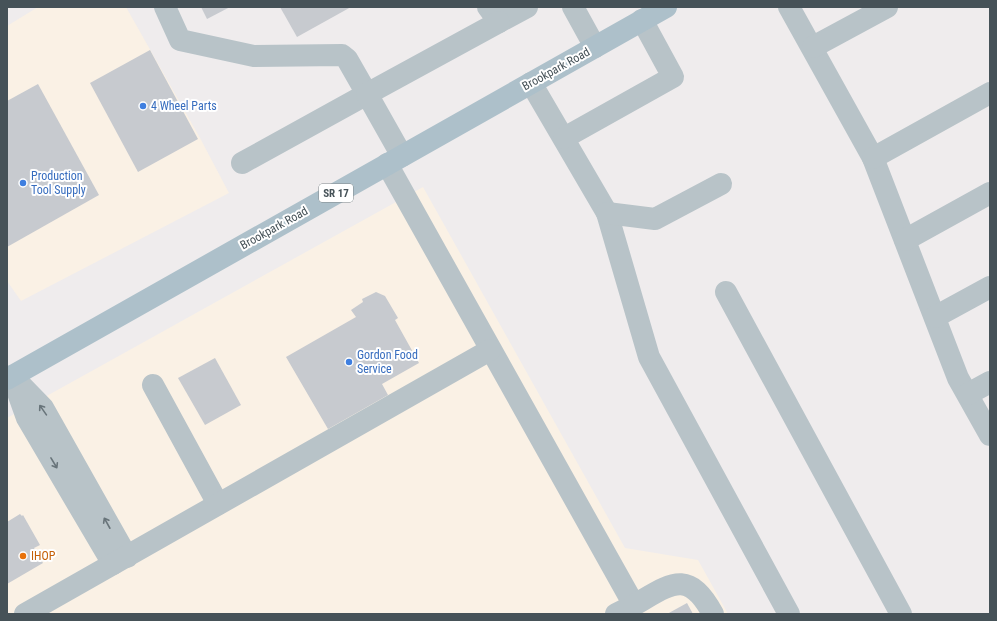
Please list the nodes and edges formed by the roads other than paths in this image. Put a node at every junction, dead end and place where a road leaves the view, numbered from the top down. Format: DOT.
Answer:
graph roads {
  1 [pos="165,7"];
  2 [pos="527,7"];
  3 [pos="573,7"];
  4 [pos="666,7"];
  5 [pos="789,7"];
  6 [pos="887,7"];
  7 [pos="494,15"];
  8 [pos="642,20"];
  9 [pos="595,47"];
  10 [pos="813,47"];
  11 [pos="531,83"];
  12 [pos="990,93"];
  13 [pos="367,94"];
  14 [pos="564,138"];
  15 [pos="873,158"];
  16 [pos="394,160"];
  17 [pos="242,163"];
  18 [pos="720,184"];
  19 [pos="990,193"];
  20 [pos="607,213"];
  21 [pos="905,240"];
  22 [pos="990,287"];
  23 [pos="726,292"];
  24 [pos="935,317"];
  25 [pos="490,350"];
  26 [pos="9,374"];
  27 [pos="990,382"];
  28 [pos="153,386"];
  29 [pos="968,394"];
  30 [pos="990,435"];
  31 [pos="218,504"];
  32 [pos="120,560"];
  33 [pos="625,609"];
  34 [pos="26,614"];
  35 [pos="713,614"];
  36 [pos="789,614"];
  37 [pos="901,614"];
  1 -- 13 [label="lane"];
  2 -- 7 [label="lane"];
  3 -- 9 [label="lane"];
  4 -- 8 [label="main road, Brookpark Road / SR 17"];
  5 -- 10 [label="lane"];
  6 -- 10 [label="lane"];
  7 -- 13 [label="lane"];
  8 -- 9 [label="main road, Brookpark Road / SR 17"];
  8 -- 14 [label="lane"];
  9 -- 11 [label="main road, Brookpark Road / SR 17"];
  10 -- 15 [label="lane"];
  11 -- 14 [label="lane"];
  11 -- 16 [label="main road, Brookpark Road / SR 17"];
  12 -- 15 [label="lane"];
  13 -- 16 [label="lane"];
  13 -- 17 [label="lane"];
  14 -- 20 [label="lane"];
  15 -- 21 [label="lane"];
  16 -- 25 [label="lane"];
  16 -- 26 [label="main road, Brookpark Road / SR 17"];
  18 -- 20 [label="lane"];
  19 -- 21 [label="lane"];
  20 -- 36 [label="lane"];
  21 -- 24 [label="lane"];
  22 -- 24 [label="lane"];
  23 -- 37 [label="lane"];
  24 -- 29 [label="lane"];
  25 -- 31 [label="lane"];
  25 -- 33 [label="lane"];
  26 -- 32 [label="lane"];
  27 -- 29 [label="lane"];
  28 -- 31 [label="lane"];
  29 -- 30 [label="lane"];
  31 -- 32 [label="lane"];
  32 -- 34 [label="lane"];
  33 -- 35 [label="lane"];
}
